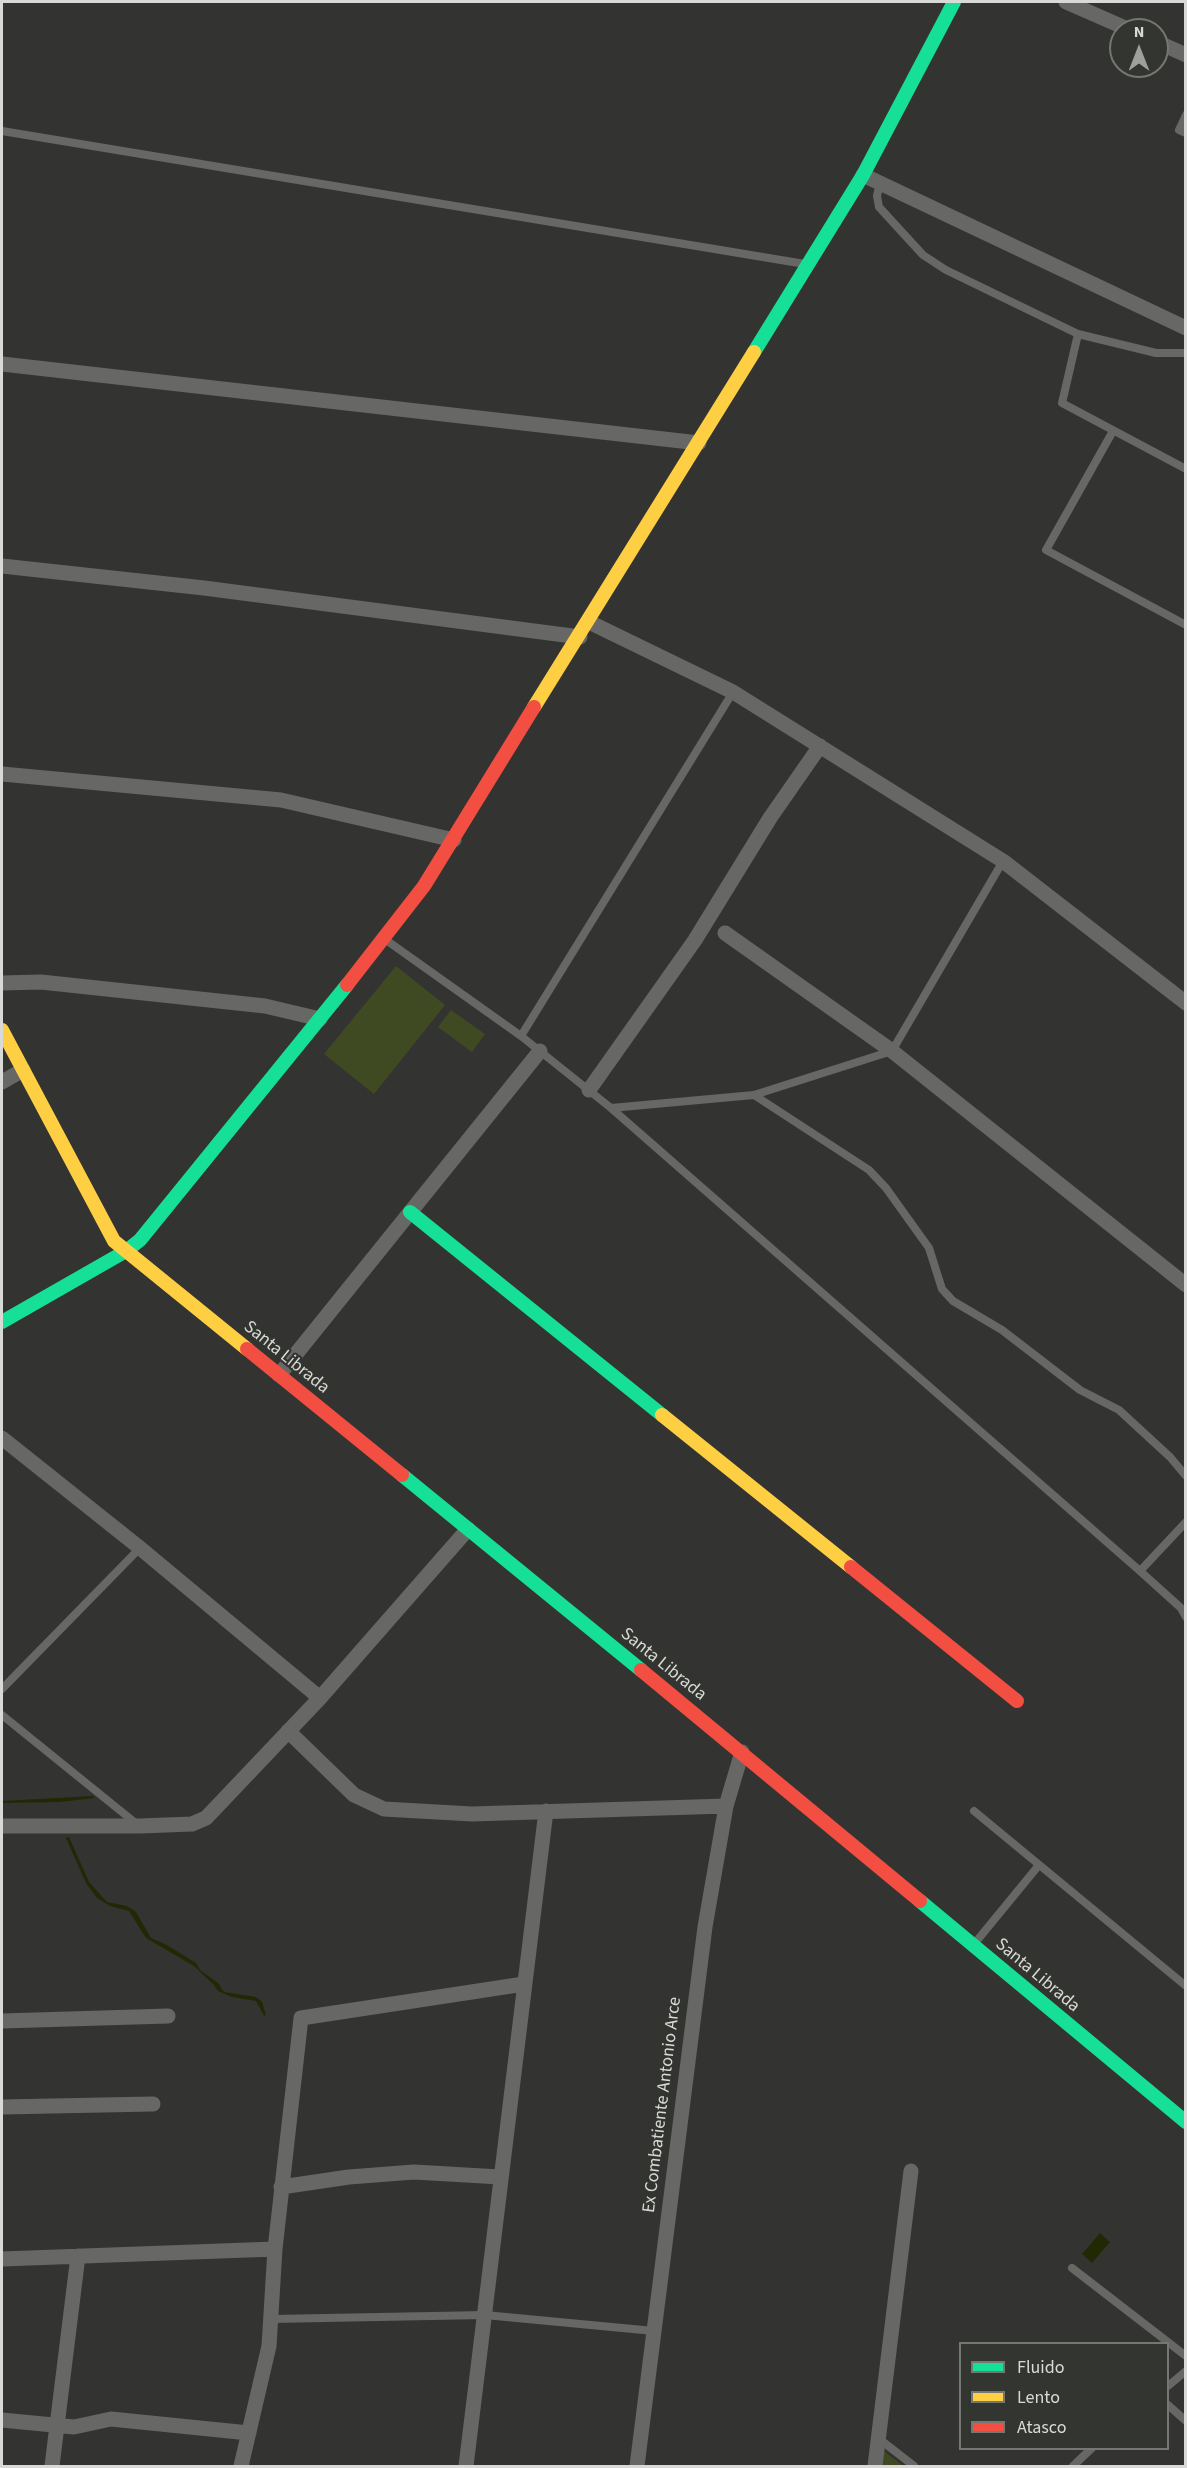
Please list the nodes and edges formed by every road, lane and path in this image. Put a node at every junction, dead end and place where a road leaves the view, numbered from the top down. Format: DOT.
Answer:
graph roads {
  1 [pos="954,2"];
  2 [pos="1066,2"];
  3 [pos="1109,21"];
  4 [pos="1169,48"];
  5 [pos="1185,55"];
  6 [pos="1185,115"];
  7 [pos="2,131"];
  8 [pos="1185,133"];
  9 [pos="863,176"];
  10 [pos="880,183"];
  11 [pos="810,265"];
  12 [pos="1185,328"];
  13 [pos="1078,334"];
  14 [pos="1185,353"];
  15 [pos="2,364"];
  16 [pos="1113,431"];
  17 [pos="699,443"];
  18 [pos="1185,469"];
  19 [pos="2,566"];
  20 [pos="589,622"];
  21 [pos="1185,625"];
  22 [pos="580,637"];
  23 [pos="733,692"];
  24 [pos="820,746"];
  25 [pos="2,774"];
  26 [pos="454,840"];
  27 [pos="1003,861"];
  28 [pos="725,933"];
  29 [pos="384,939"];
  30 [pos="2,983"];
  31 [pos="1185,1003"];
  32 [pos="320,1019"];
  33 [pos="2,1030"];
  34 [pos="521,1036"];
  35 [pos="540,1051"];
  36 [pos="892,1051"];
  37 [pos="23,1070"];
  38 [pos="2,1082"];
  39 [pos="589,1090"];
  40 [pos="754,1095"];
  41 [pos="611,1108"];
  42 [pos="410,1212"];
  43 [pos="126,1251"];
  44 [pos="1185,1285"];
  45 [pos="2,1322"];
  46 [pos="279,1376"];
  47 [pos="2,1438"];
  48 [pos="1185,1476"];
  49 [pos="1185,1522"];
  50 [pos="468,1529"];
  51 [pos="140,1548"];
  52 [pos="1140,1571"];
  53 [pos="1185,1617"];
  54 [pos="2,1689"];
  55 [pos="320,1698"];
  56 [pos="1017,1701"];
  57 [pos="2,1715"];
  58 [pos="288,1731"];
  59 [pos="742,1752"];
  60 [pos="726,1806"];
  61 [pos="974,1810"];
  62 [pos="546,1812"];
  63 [pos="2,1826"];
  64 [pos="140,1826"];
  65 [pos="1039,1865"];
  66 [pos="972,1946"];
  67 [pos="524,1984"];
  68 [pos="1185,1986"];
  69 [pos="168,2016"];
  70 [pos="2,2021"];
  71 [pos="153,2104"];
  72 [pos="2,2107"];
  73 [pos="1185,2122"];
  74 [pos="911,2171"];
  75 [pos="500,2177"];
  76 [pos="281,2187"];
  77 [pos="275,2249"];
  78 [pos="78,2256"];
  79 [pos="2,2259"];
  80 [pos="1072,2268"];
  81 [pos="485,2314"];
  82 [pos="272,2319"];
  83 [pos="654,2331"];
  84 [pos="1167,2342"];
  85 [pos="1169,2344"];
  86 [pos="1185,2356"];
  87 [pos="1185,2372"];
  88 [pos="1169,2384"];
  89 [pos="1169,2407"];
  90 [pos="2,2420"];
  91 [pos="1185,2421"];
  92 [pos="57,2426"];
  93 [pos="249,2433"];
  94 [pos="877,2437"];
  95 [pos="1090,2450"];
  96 [pos="52,2466"];
  97 [pos="241,2466"];
  98 [pos="466,2466"];
  99 [pos="638,2466"];
  100 [pos="875,2466"];
  101 [pos="914,2466"];
  102 [pos="1073,2466"];
  1 -- 9 [label="street"];
  2 -- 3 [label="street"];
  4 -- 5 [label="street"];
  6 -- 8 [label="lane"];
  7 -- 11 [label="lane"];
  9 -- 10 [label="street"];
  9 -- 11 [label="street"];
  10 -- 12 [label="street"];
  10 -- 13 [label="lane"];
  11 -- 17 [label="street"];
  13 -- 14 [label="lane"];
  13 -- 16 [label="lane"];
  15 -- 17 [label="street"];
  16 -- 18 [label="lane"];
  16 -- 21 [label="lane"];
  17 -- 20 [label="street"];
  19 -- 22 [label="street"];
  20 -- 22 [label="street"];
  20 -- 23 [label="street"];
  22 -- 26 [label="street"];
  23 -- 24 [label="street"];
  23 -- 34 [label="lane"];
  24 -- 27 [label="street"];
  24 -- 39 [label="street"];
  25 -- 26 [label="street"];
  26 -- 29 [label="street"];
  27 -- 31 [label="street"];
  27 -- 36 [label="lane"];
  28 -- 36 [label="street"];
  29 -- 32 [label="street"];
  29 -- 34 [label="lane"];
  30 -- 32 [label="street"];
  32 -- 43 [label="street"];
  33 -- 37 [label="street"];
  34 -- 35 [label="lane"];
  35 -- 39 [label="lane"];
  35 -- 42 [label="street"];
  36 -- 40 [label="lane"];
  36 -- 44 [label="street"];
  37 -- 38 [label="street"];
  37 -- 43 [label="street, Santa Librada"];
  39 -- 41 [label="lane"];
  40 -- 41 [label="lane"];
  40 -- 48 [label="lane"];
  41 -- 52 [label="lane"];
  42 -- 46 [label="street"];
  42 -- 56 [label="street"];
  43 -- 45 [label="street"];
  43 -- 46 [label="street, Santa Librada"];
  46 -- 50 [label="street, Santa Librada"];
  47 -- 51 [label="street"];
  49 -- 52 [label="lane"];
  50 -- 55 [label="street"];
  50 -- 59 [label="street, Santa Librada"];
  51 -- 54 [label="lane"];
  51 -- 55 [label="street"];
  52 -- 53 [label="lane"];
  55 -- 58 [label="street"];
  57 -- 64 [label="lane"];
  58 -- 62 [label="street"];
  58 -- 64 [label="street"];
  59 -- 60 [label="street, Ex Combatiente Antonio Arce"];
  59 -- 66 [label="street, Santa Librada"];
  60 -- 62 [label="street"];
  60 -- 83 [label="street, Ex Combatiente Antonio Arce"];
  61 -- 65 [label="lane"];
  62 -- 67 [label="street"];
  63 -- 64 [label="street"];
  65 -- 66 [label="lane"];
  65 -- 68 [label="lane"];
  66 -- 73 [label="street, Santa Librada"];
  67 -- 75 [label="street"];
  67 -- 76 [label="street"];
  69 -- 70 [label="street"];
  71 -- 72 [label="street"];
  74 -- 94 [label="street"];
  75 -- 76 [label="street"];
  75 -- 81 [label="street"];
  76 -- 77 [label="street"];
  77 -- 78 [label="street"];
  77 -- 82 [label="street"];
  78 -- 79 [label="street"];
  78 -- 92 [label="street"];
  80 -- 84 [label="lane"];
  81 -- 82 [label="lane"];
  81 -- 83 [label="lane"];
  81 -- 98 [label="street"];
  82 -- 93 [label="street"];
  83 -- 99 [label="street, Ex Combatiente Antonio Arce"];
  85 -- 86 [label="lane"];
  87 -- 88 [label="lane"];
  89 -- 91 [label="lane"];
  90 -- 92 [label="street"];
  92 -- 93 [label="street"];
  92 -- 96 [label="street"];
  93 -- 97 [label="street"];
  94 -- 100 [label="street"];
  94 -- 101 [label="lane"];
  95 -- 102 [label="lane"];
}
